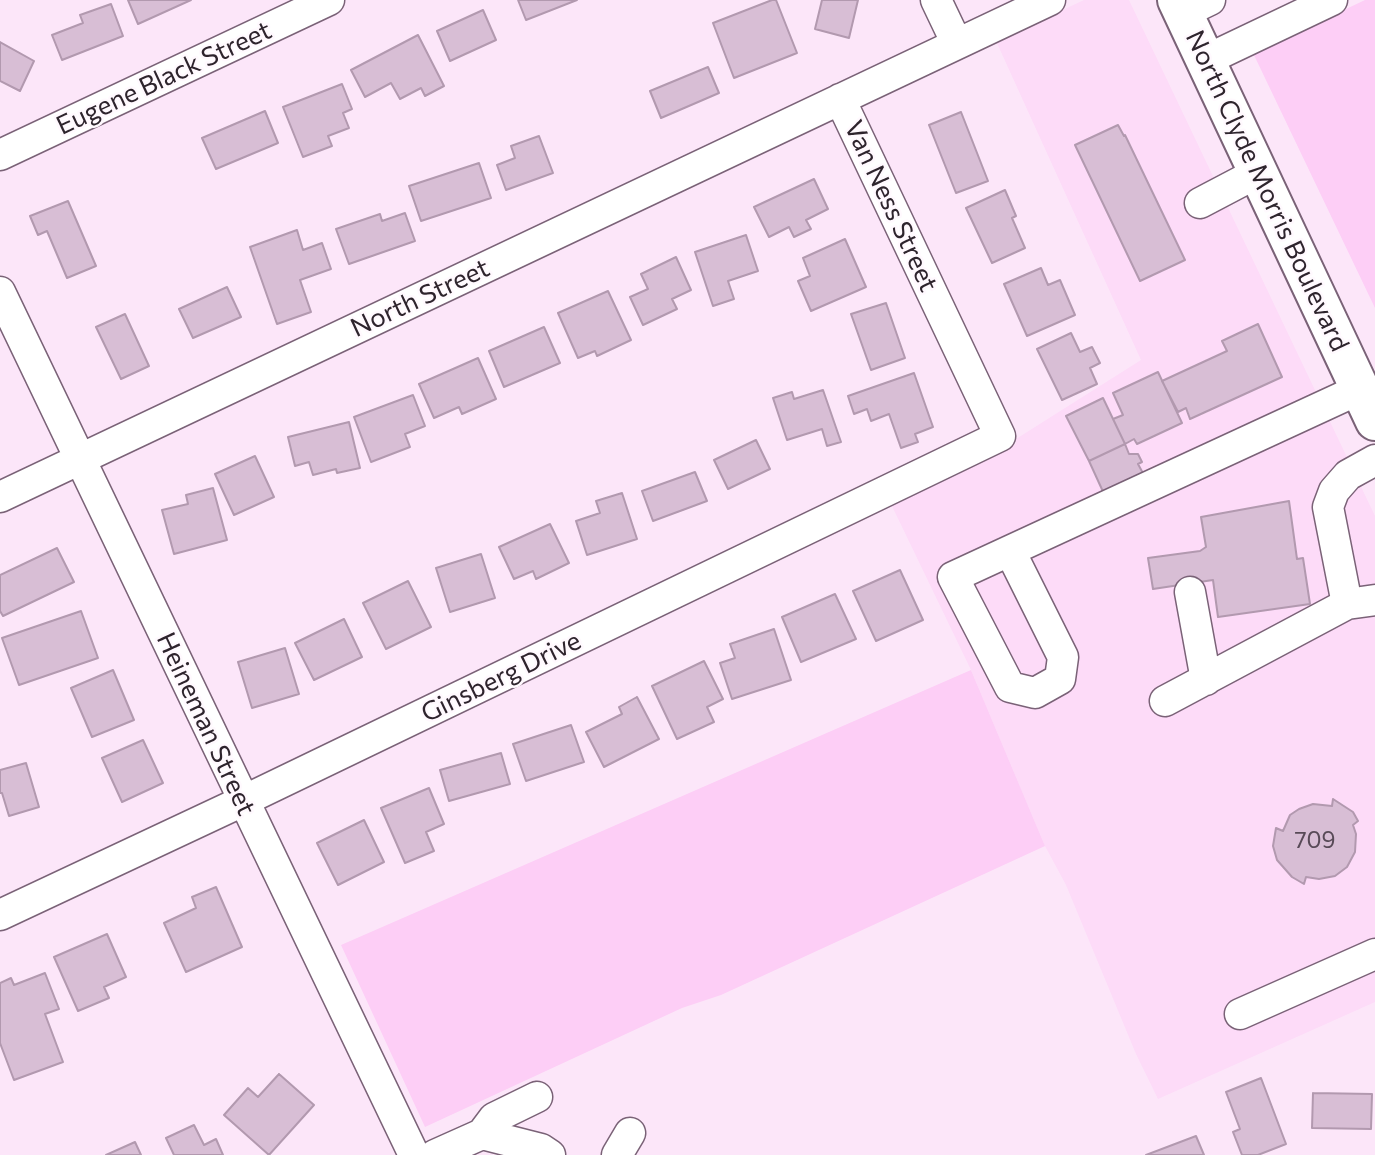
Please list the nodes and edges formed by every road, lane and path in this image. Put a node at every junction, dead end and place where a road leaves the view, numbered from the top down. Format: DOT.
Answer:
graph roads {
  1 [pos="329,0"];
  2 [pos="936,0"];
  3 [pos="1050,0"];
  4 [pos="1332,0"];
  5 [pos="1190,4"];
  6 [pos="957,44"];
  7 [pos="1206,60"];
  8 [pos="840,99"];
  9 [pos="0,155"];
  10 [pos="1259,172"];
  11 [pos="1199,204"];
  12 [pos="0,292"];
  13 [pos="1367,405"];
  14 [pos="1000,436"];
  15 [pos="80,459"];
  16 [pos="1375,460"];
  17 [pos="0,497"];
  18 [pos="1010,551"];
  19 [pos="1190,592"];
  20 [pos="1361,602"];
  21 [pos="1206,680"];
  22 [pos="1165,701"];
  23 [pos="243,801"];
  24 [pos="0,915"];
  25 [pos="1375,954"];
  26 [pos="1240,1014"];
  27 [pos="537,1097"];
  28 [pos="482,1134"];
  29 [pos="414,1155"];
  30 [pos="435,1155"];
  31 [pos="550,1155"];
  1 -- 9 [label="street, Eugene Black Street"];
  2 -- 6 [label="street"];
  3 -- 6 [label="street"];
  4 -- 7 [label="street"];
  5 -- 7 [label="main road, North Clyde Morris Boulevard"];
  6 -- 8 [label="street, Van Ness Street"];
  7 -- 10 [label="main road, North Clyde Morris Boulevard"];
  8 -- 14 [label="street, Van Ness Street"];
  8 -- 15 [label="street, North Street"];
  10 -- 11 [label="street"];
  10 -- 13 [label="main road, North Clyde Morris Boulevard"];
  12 -- 15 [label="street, Heineman Street"];
  13 -- 18 [label="street"];
  14 -- 23 [label="street, Ginsberg Drive"];
  15 -- 17 [label="street, North Street"];
  15 -- 23 [label="street, Heineman Street"];
  16 -- 20 [label="street"];
  18 -- 18 [label="street"];
  19 -- 21 [label="street"];
  20 -- 21 [label="street"];
  21 -- 22 [label="street"];
  23 -- 24 [label="street, Ginsberg Drive"];
  23 -- 29 [label="street, Heineman Street"];
  25 -- 26 [label="street"];
  27 -- 28 [label="street"];
  28 -- 30 [label="street"];
  28 -- 31 [label="street"];
}
